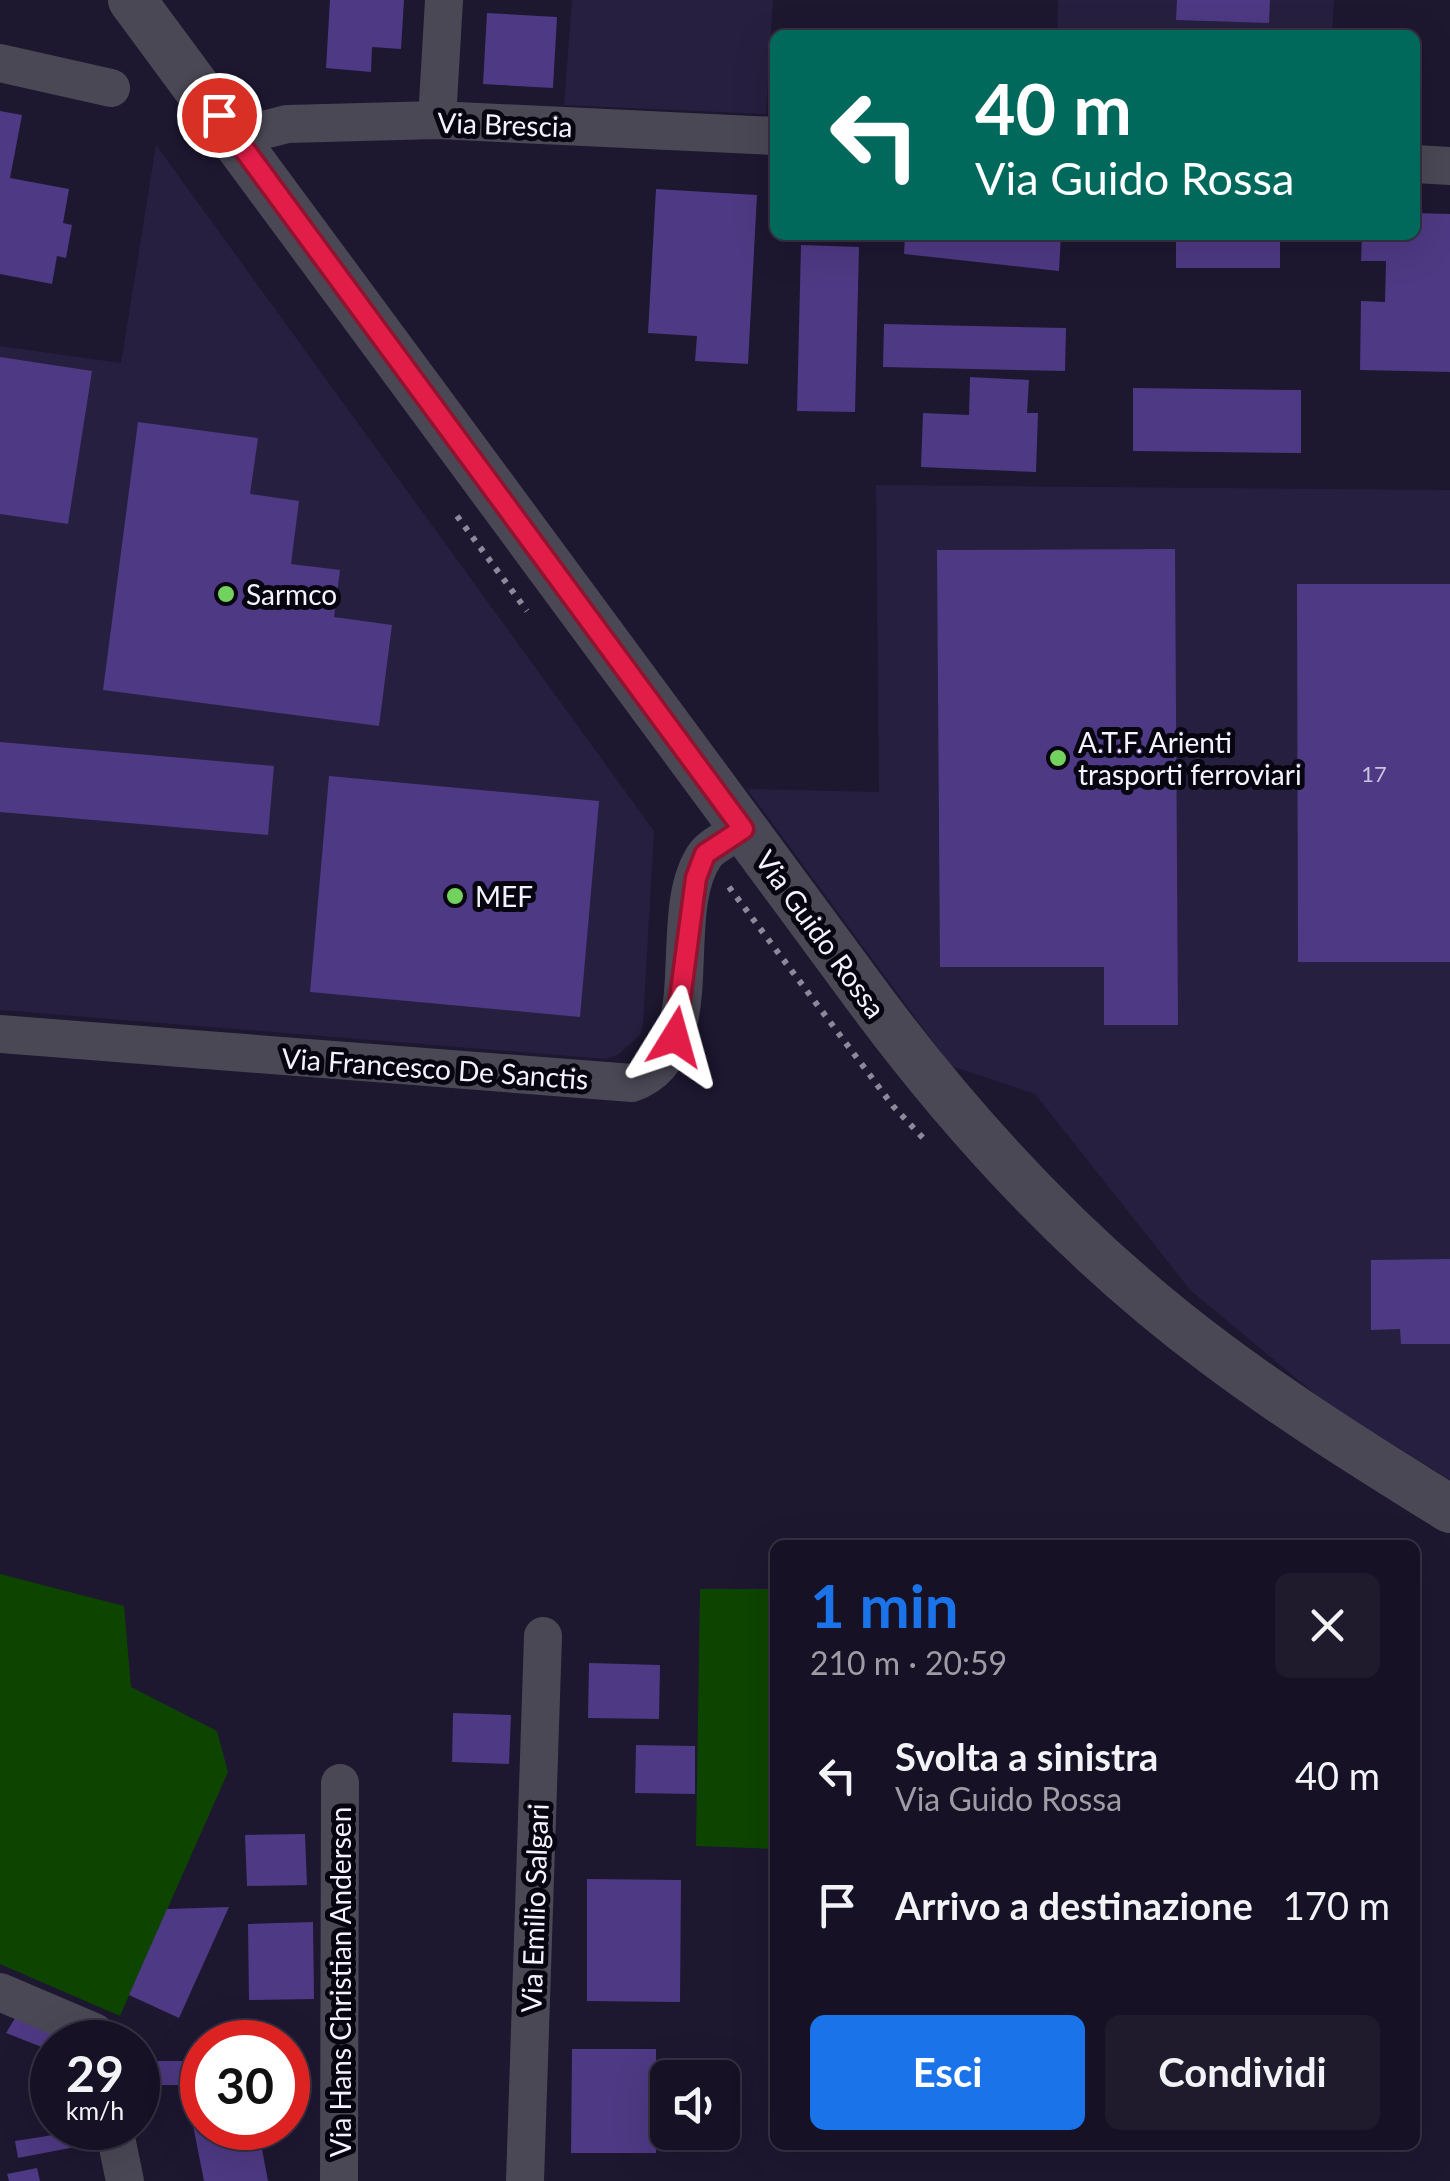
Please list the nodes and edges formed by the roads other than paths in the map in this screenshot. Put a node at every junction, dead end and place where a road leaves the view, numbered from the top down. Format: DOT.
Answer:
graph roads {
  1 [pos="132,0"];
  2 [pos="444,0"];
  3 [pos="0,62"];
  4 [pos="110,88"];
  5 [pos="437,120"];
  6 [pos="770,136"];
  7 [pos="236,137"];
  8 [pos="1420,164"];
  9 [pos="1450,166"];
  10 [pos="743,829"];
  11 [pos="0,1034"];
  12 [pos="1450,1510"];
  13 [pos="543,1636"];
  14 [pos="340,1784"];
  15 [pos="0,1992"];
  16 [pos="66,2020"];
  17 [pos="119,2150"];
  18 [pos="126,2181"];
  19 [pos="340,2181"];
  20 [pos="525,2181"];
  1 -- 7 [label="street, Via Guido Rossa"];
  2 -- 5 [label="street"];
  3 -- 4 [label="street"];
  5 -- 6 [label="street, Via Brescia"];
  5 -- 7 [label="street, Via Brescia"];
  7 -- 10 [label="street, Via Guido Rossa"];
  8 -- 9 [label="street"];
  10 -- 11 [label="street, Via Francesco De Sanctis"];
  10 -- 12 [label="street, Via Guido Rossa"];
  13 -- 20 [label="street, Via Emilio Salgari"];
  14 -- 19 [label="street, Via Hans Christian Andersen"];
  15 -- 16 [label="street"];
  17 -- 18 [label="street"];
}
